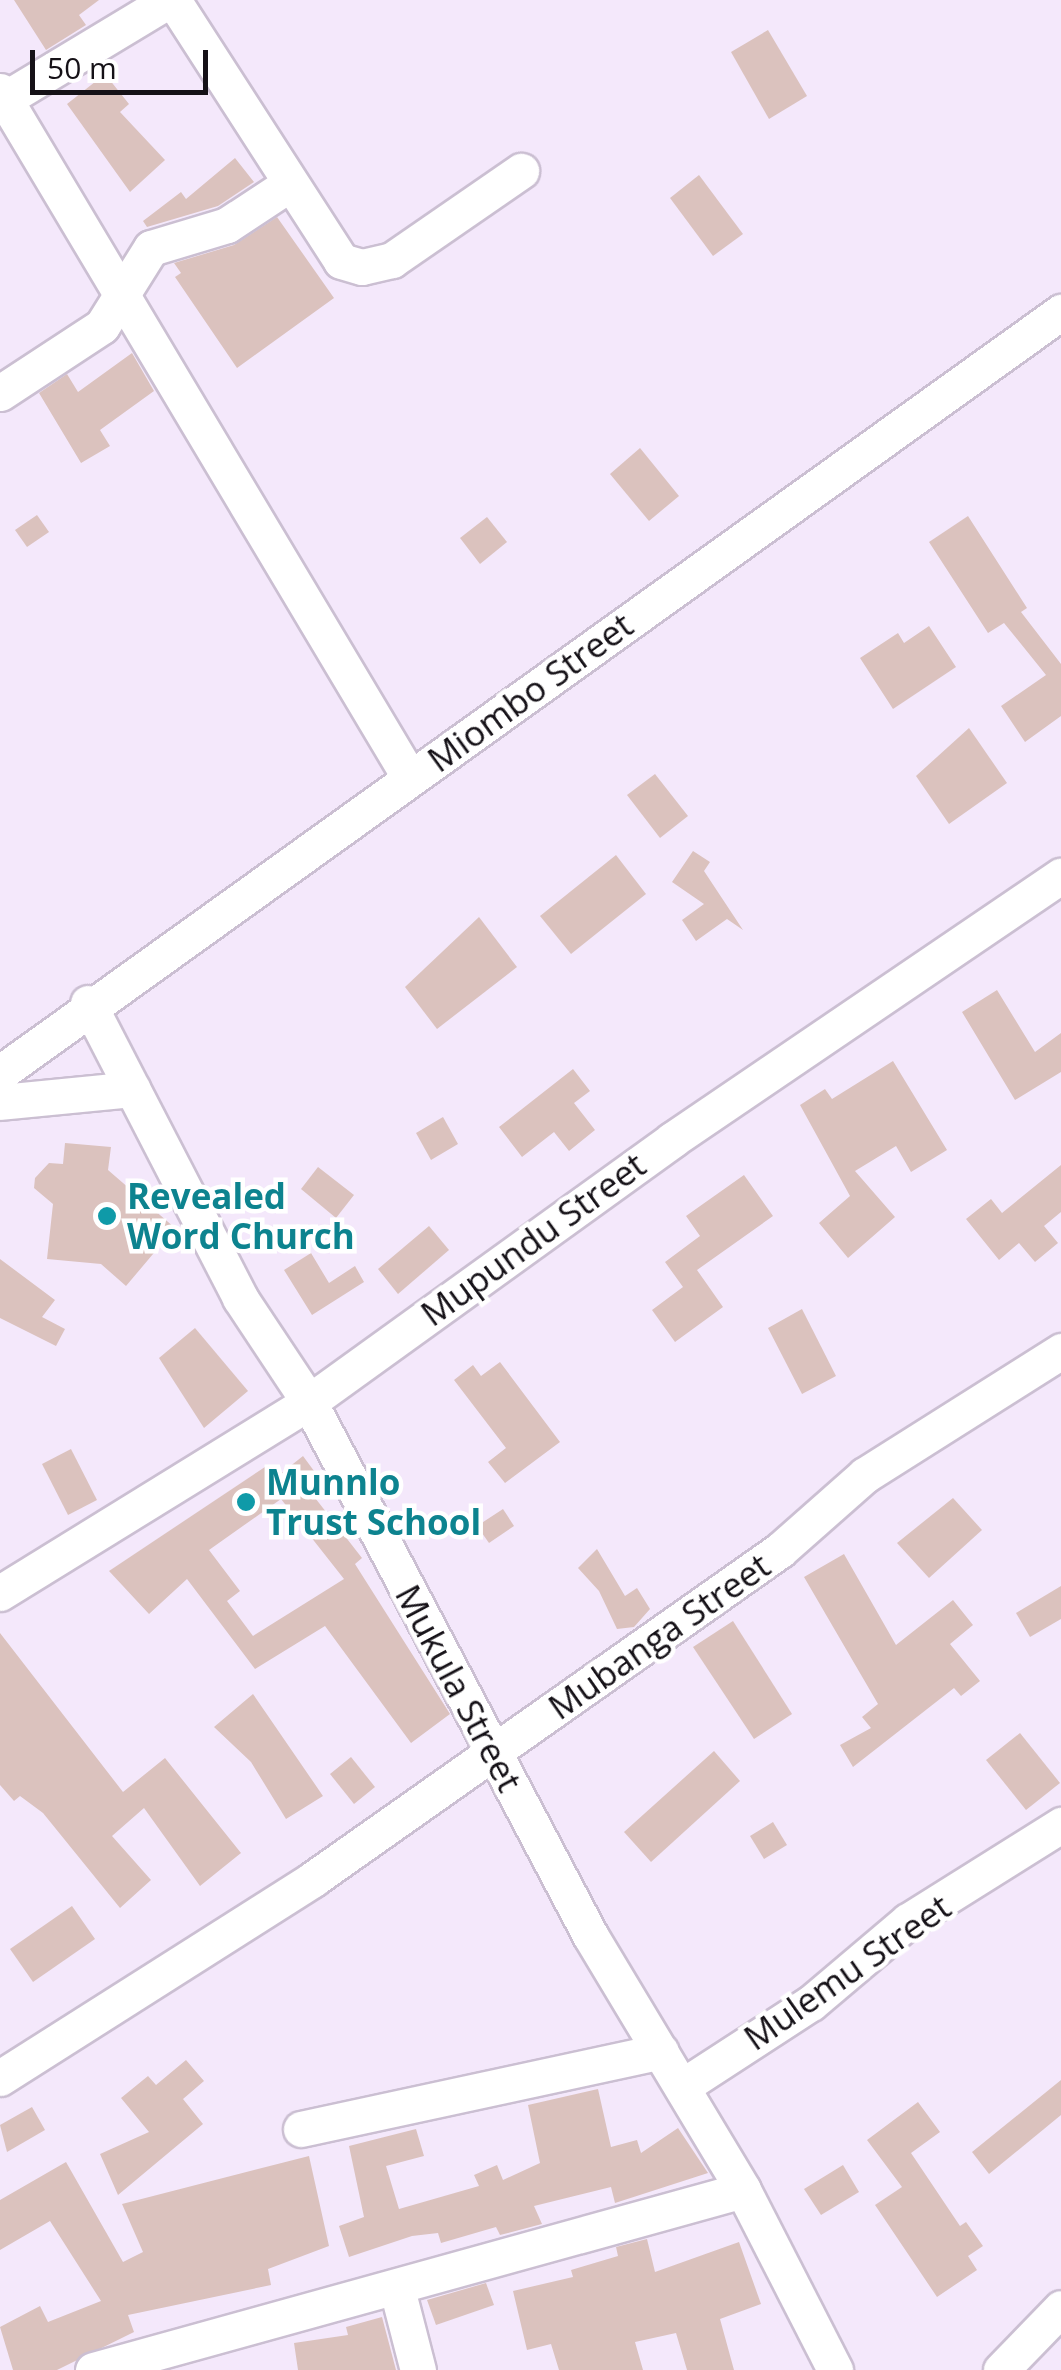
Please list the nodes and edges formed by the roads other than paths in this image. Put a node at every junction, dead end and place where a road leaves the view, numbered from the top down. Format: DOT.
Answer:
graph roads {
  1 [pos="171,0"];
  2 [pos="2,95"];
  3 [pos="522,171"];
  4 [pos="288,185"];
  5 [pos="122,295"];
  6 [pos="1061,312"];
  7 [pos="0,393"];
  8 [pos="410,778"];
  9 [pos="1061,876"];
  10 [pos="88,1004"];
  11 [pos="0,1073"];
  12 [pos="132,1089"];
  13 [pos="0,1102"];
  14 [pos="1061,1351"];
  15 [pos="309,1402"];
  16 [pos="0,1593"];
  17 [pos="494,1752"];
  18 [pos="1061,1825"];
  19 [pos="661,2051"];
  20 [pos="0,2078"];
  21 [pos="683,2086"];
  22 [pos="301,2129"];
  23 [pos="743,2190"];
  24 [pos="396,2289"];
  25 [pos="1061,2308"];
  26 [pos="93,2370"];
  27 [pos="418,2370"];
  28 [pos="835,2370"];
  29 [pos="1001,2370"];
  1 -- 2 [label="street"];
  1 -- 4 [label="street"];
  2 -- 5 [label="street"];
  3 -- 4 [label="street"];
  4 -- 5 [label="street"];
  5 -- 7 [label="street"];
  5 -- 8 [label="street"];
  6 -- 8 [label="street, Miombo Street"];
  8 -- 10 [label="street, Miombo Street"];
  9 -- 15 [label="street, Mupundu Street"];
  10 -- 11 [label="street, Miombo Street"];
  10 -- 12 [label="street, Mukula Street"];
  12 -- 13 [label="street"];
  12 -- 15 [label="street, Mukula Street"];
  14 -- 17 [label="street, Mubanga Street"];
  15 -- 16 [label="street, Mupundu Street"];
  15 -- 17 [label="street, Mukula Street"];
  17 -- 19 [label="street, Mukula Street"];
  17 -- 20 [label="street, Mubanga Street"];
  18 -- 21 [label="street, Mulemu Street"];
  19 -- 21 [label="street, Mukula Street"];
  19 -- 22 [label="street"];
  21 -- 23 [label="street, Mukula Street"];
  23 -- 24 [label="street"];
  23 -- 28 [label="street, Mukula Street"];
  24 -- 26 [label="street"];
  24 -- 27 [label="street"];
  25 -- 29 [label="street"];
}
